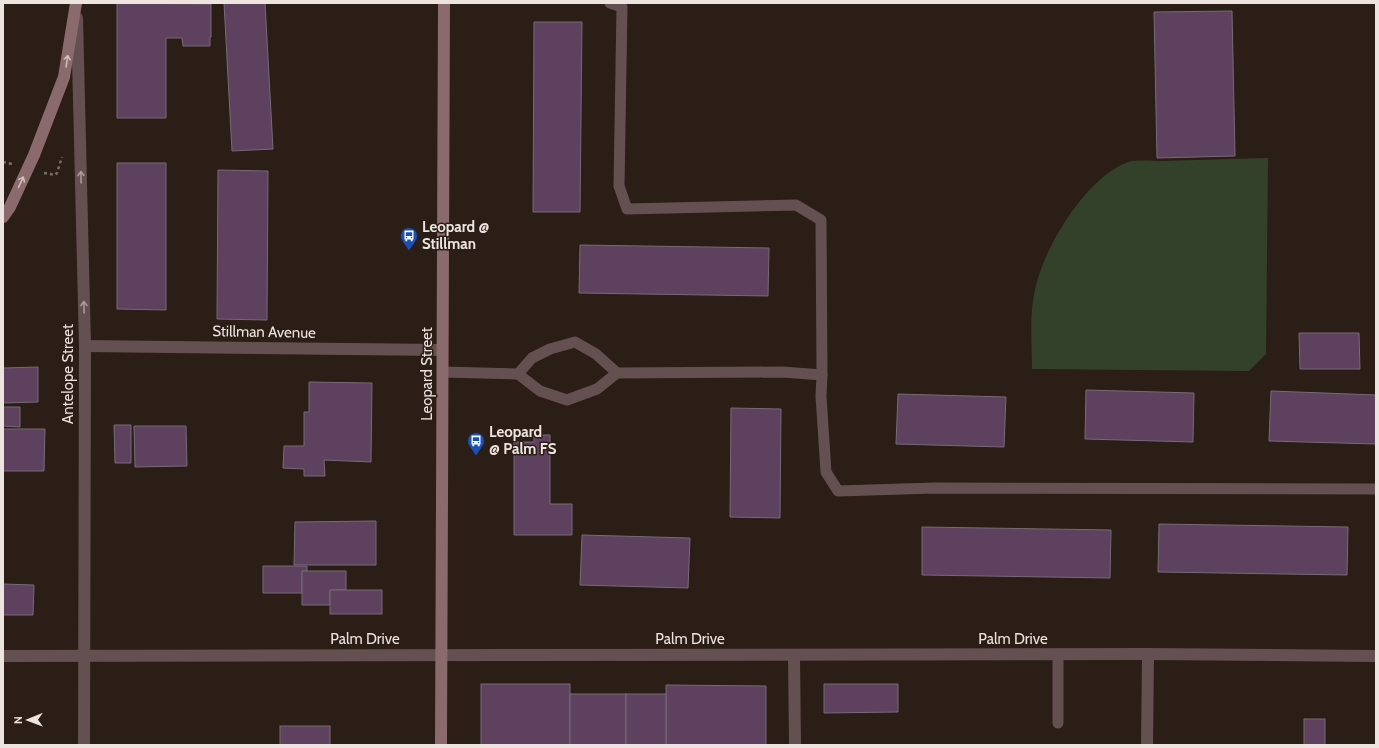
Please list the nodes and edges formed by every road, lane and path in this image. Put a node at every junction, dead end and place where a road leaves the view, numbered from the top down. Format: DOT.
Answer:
graph roads {
  1 [pos="76,3"];
  2 [pos="444,3"];
  3 [pos="610,3"];
  4 [pos="3,217"];
  5 [pos="85,346"];
  6 [pos="442,350"];
  7 [pos="443,372"];
  8 [pos="617,373"];
  9 [pos="518,374"];
  10 [pos="822,375"];
  11 [pos="1376,489"];
  12 [pos="1058,654"];
  13 [pos="1148,654"];
  14 [pos="84,655"];
  15 [pos="441,655"];
  16 [pos="3,656"];
  17 [pos="794,656"];
  18 [pos="1376,656"];
  19 [pos="1058,723"];
  20 [pos="84,745"];
  21 [pos="441,745"];
  22 [pos="794,745"];
  23 [pos="1147,745"];
  4 -- 1 [label="main road, one-way"];
  5 -- 1 [label="street, Antelope Street, one-way"];
  2 -- 6 [label="main road, Leopard Street"];
  3 -- 10 [label="lane"];
  5 -- 6 [label="street, Stillman Avenue"];
  5 -- 14 [label="street, Antelope Street"];
  6 -- 7 [label="main road, Leopard Street"];
  7 -- 9 [label="lane"];
  7 -- 15 [label="main road, Leopard Street"];
  8 -- 9 [label="lane"];
  8 -- 9 [label="lane"];
  8 -- 10 [label="lane"];
  10 -- 11 [label="lane"];
  12 -- 13 [label="street, Palm Drive"];
  12 -- 17 [label="street, Palm Drive"];
  12 -- 19 [label="lane"];
  13 -- 18 [label="street, Palm Drive"];
  13 -- 23 [label="street"];
  14 -- 15 [label="street, Palm Drive"];
  14 -- 16 [label="street, Palm Drive"];
  14 -- 20 [label="street, Antelope Street"];
  15 -- 17 [label="street, Palm Drive"];
  15 -- 21 [label="main road, Leopard Street"];
  17 -- 22 [label="street"];
}
